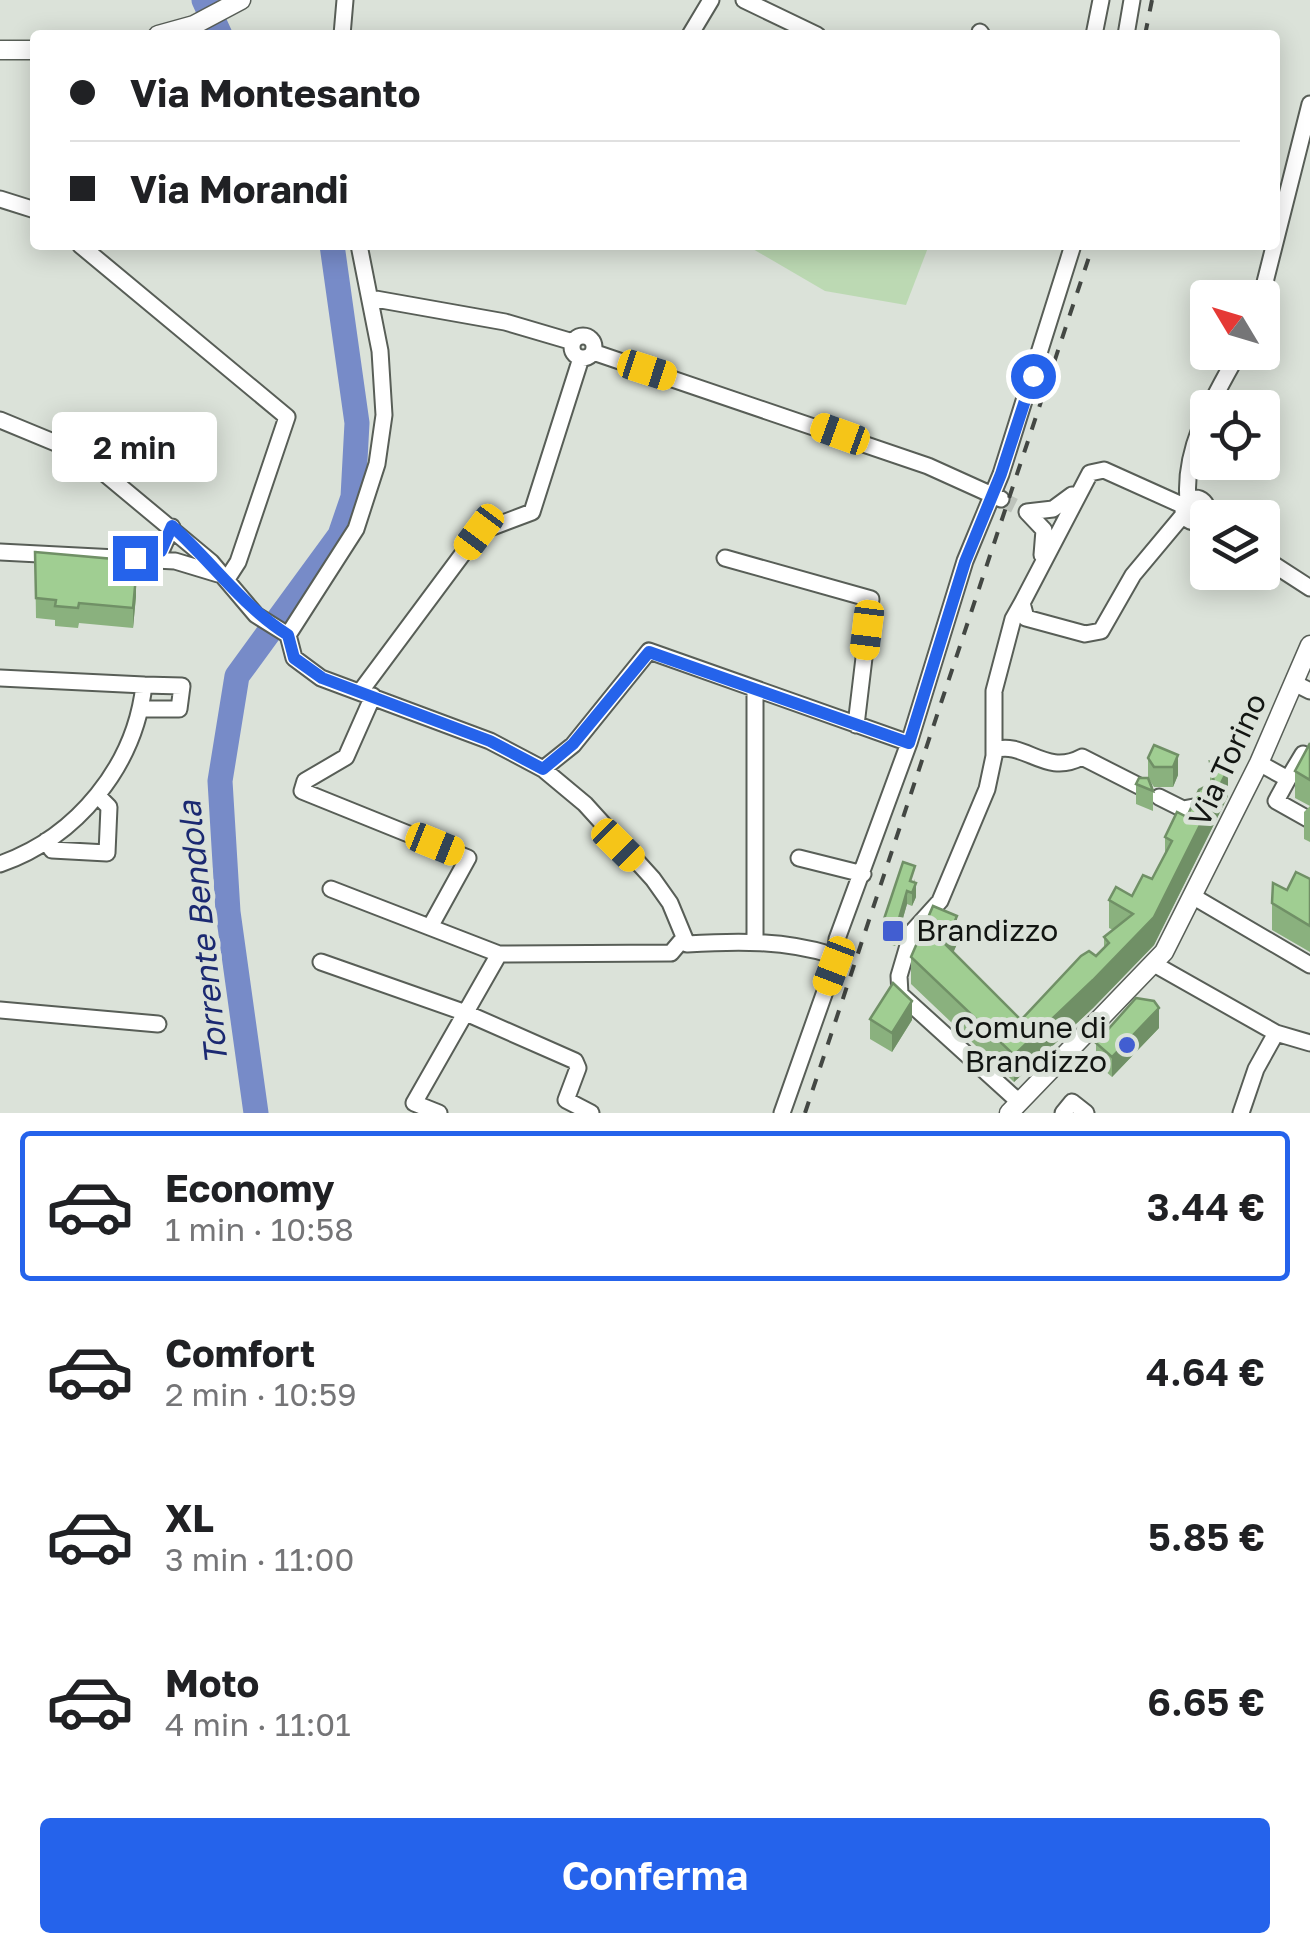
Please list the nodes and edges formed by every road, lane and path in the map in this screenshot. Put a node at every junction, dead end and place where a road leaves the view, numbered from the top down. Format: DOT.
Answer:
graph roads {
  1 [pos="240,0"];
  2 [pos="345,0"];
  3 [pos="712,0"];
  4 [pos="744,0"];
  5 [pos="1101,0"];
  6 [pos="1132,0"];
  7 [pos="176,30"];
  8 [pos="342,30"];
  9 [pos="693,30"];
  10 [pos="806,30"];
  11 [pos="1095,30"];
  12 [pos="1127,30"];
  13 [pos="0,50"];
  14 [pos="30,50"];
  15 [pos="1310,104"];
  16 [pos="0,199"];
  17 [pos="30,208"];
  18 [pos="1280,227"];
  19 [pos="86,250"];
  20 [pos="361,250"];
  21 [pos="1071,250"];
  22 [pos="1274,250"];
  23 [pos="1267,280"];
  24 [pos="370,298"];
  25 [pos="582,351"];
  26 [pos="1228,370"];
  27 [pos="0,420"];
  28 [pos="1082,485"];
  29 [pos="996,496"];
  30 [pos="1195,500"];
  31 [pos="1190,508"];
  32 [pos="1190,519"];
  33 [pos="172,526"];
  34 [pos="0,552"];
  35 [pos="135,558"];
  36 [pos="725,558"];
  37 [pos="1040,564"];
  38 [pos="1280,568"];
  39 [pos="227,579"];
  40 [pos="1310,588"];
  41 [pos="1020,615"];
  42 [pos="285,633"];
  43 [pos="1310,645"];
  44 [pos="0,678"];
  45 [pos="144,685"];
  46 [pos="1302,687"];
  47 [pos="755,690"];
  48 [pos="366,694"];
  49 [pos="142,708"];
  50 [pos="856,725"];
  51 [pos="909,743"];
  52 [pos="994,750"];
  53 [pos="1310,758"];
  54 [pos="1259,763"];
  55 [pos="543,769"];
  56 [pos="1288,779"];
  57 [pos="1143,788"];
  58 [pos="99,796"];
  59 [pos="1159,796"];
  60 [pos="1204,804"];
  61 [pos="1308,819"];
  62 [pos="46,841"];
  63 [pos="799,858"];
  64 [pos="0,864"];
  65 [pos="864,874"];
  66 [pos="332,889"];
  67 [pos="1194,897"];
  68 [pos="430,927"];
  69 [pos="682,940"];
  70 [pos="755,942"];
  71 [pos="499,954"];
  72 [pos="832,955"];
  73 [pos="321,962"];
  74 [pos="1154,964"];
  75 [pos="1310,965"];
  76 [pos="0,1010"];
  77 [pos="466,1012"];
  78 [pos="158,1024"];
  79 [pos="1276,1033"];
  80 [pos="1310,1043"];
  81 [pos="1013,1107"];
  82 [pos="439,1113"];
  83 [pos="591,1113"];
  84 [pos="782,1113"];
  85 [pos="1063,1113"];
  86 [pos="1086,1113"];
  87 [pos="1241,1113"];
  1 -- 7 [label="main road"];
  2 -- 8 [label="street"];
  3 -- 9 [label="street"];
  4 -- 10 [label="street"];
  5 -- 11 [label="street"];
  6 -- 12 [label="street"];
  13 -- 14 [label="main road"];
  15 -- 18 [label="street"];
  16 -- 17 [label="street"];
  19 -- 39 [label="street"];
  20 -- 24 [label="street"];
  21 -- 29 [label="street"];
  22 -- 23 [label="street"];
  24 -- 25 [label="street"];
  24 -- 42 [label="street"];
  25 -- 29 [label="street"];
  25 -- 48 [label="street"];
  26 -- 30 [label="street"];
  27 -- 33 [label="street"];
  28 -- 31 [label="street"];
  28 -- 37 [label="street"];
  28 -- 37 [label="street"];
  29 -- 51 [label="street"];
  32 -- 41 [label="street"];
  33 -- 35 [label="street"];
  33 -- 39 [label="street"];
  34 -- 35 [label="street"];
  35 -- 39 [label="street"];
  36 -- 50 [label="street"];
  37 -- 41 [label="street"];
  38 -- 40 [label="street"];
  39 -- 42 [label="street"];
  41 -- 52 [label="street"];
  42 -- 48 [label="street"];
  43 -- 46 [label="main road, Via Torino"];
  44 -- 45 [label="street"];
  45 -- 49 [label="street"];
  45 -- 49 [label="street"];
  46 -- 54 [label="main road, Via Torino"];
  47 -- 50 [label="street"];
  47 -- 55 [label="street"];
  47 -- 70 [label="street"];
  48 -- 55 [label="street"];
  48 -- 68 [label="street"];
  49 -- 58 [label="street"];
  50 -- 51 [label="street"];
  51 -- 65 [label="street"];
  52 -- 57 [label="street"];
  52 -- 81 [label="street"];
  53 -- 56 [label="street"];
  54 -- 56 [label="street"];
  54 -- 67 [label="main road, Via Torino"];
  55 -- 69 [label="street"];
  56 -- 61 [label="street"];
  58 -- 62 [label="street"];
  58 -- 62 [label="street"];
  59 -- 60 [label="street"];
  62 -- 64 [label="street"];
  63 -- 65 [label="street"];
  65 -- 72 [label="street"];
  66 -- 68 [label="street"];
  67 -- 74 [label="main road, Via Torino"];
  67 -- 75 [label="street"];
  68 -- 71 [label="street"];
  69 -- 70 [label="street"];
  69 -- 71 [label="street"];
  70 -- 72 [label="street"];
  71 -- 77 [label="street"];
  72 -- 84 [label="street"];
  73 -- 77 [label="street"];
  74 -- 79 [label="street"];
  74 -- 81 [label="main road, Via Torino"];
  76 -- 78 [label="street"];
  77 -- 82 [label="street"];
  77 -- 83 [label="street"];
  79 -- 80 [label="street"];
  79 -- 87 [label="street"];
  85 -- 86 [label="street"];
}
